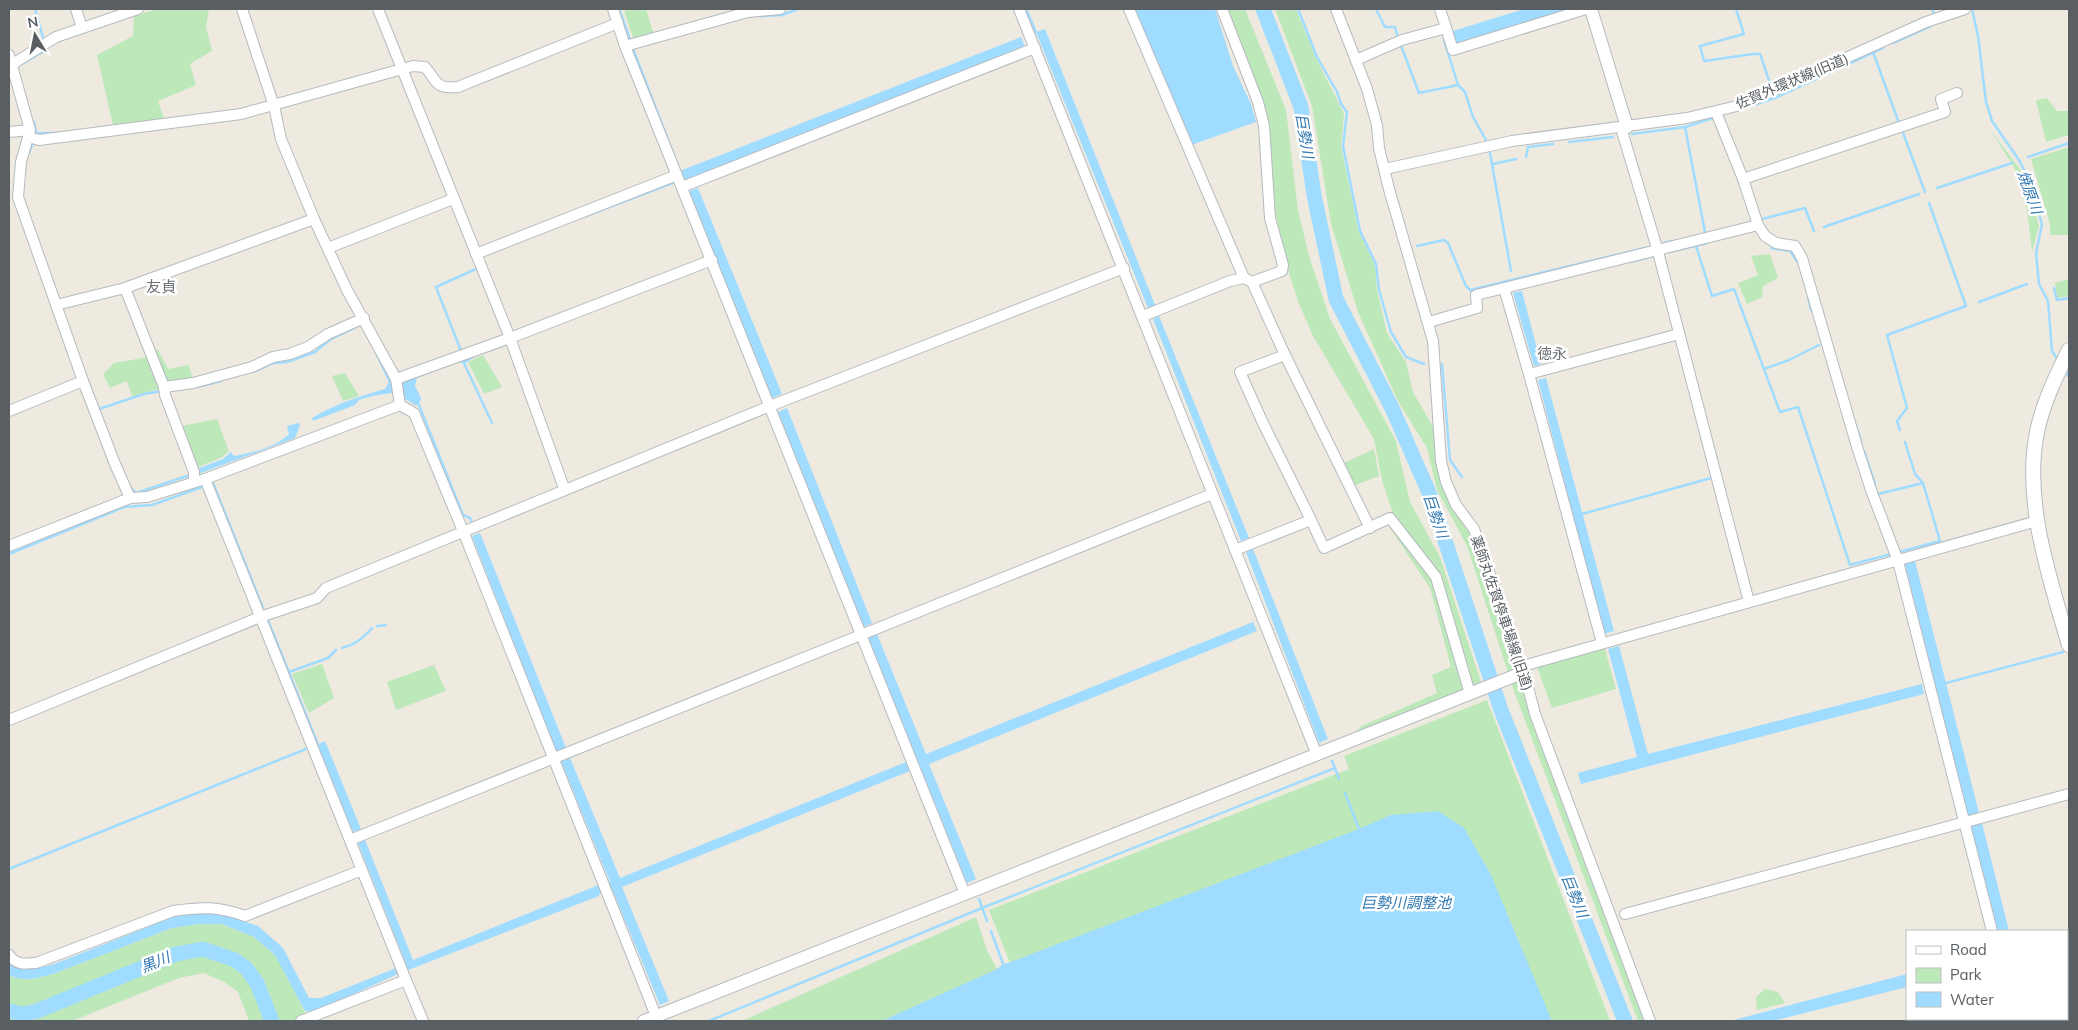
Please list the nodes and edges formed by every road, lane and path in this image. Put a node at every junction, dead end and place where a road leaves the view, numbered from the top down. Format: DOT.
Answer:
graph roads {
  1 [pos="76,9"];
  2 [pos="138,9"];
  3 [pos="242,9"];
  4 [pos="378,9"];
  5 [pos="773,9"];
  6 [pos="1019,9"];
  7 [pos="1129,9"];
  8 [pos="1222,9"];
  9 [pos="1336,9"];
  10 [pos="1440,9"];
  11 [pos="1586,9"];
  12 [pos="1591,9"];
  13 [pos="1965,9"];
  14 [pos="616,15"];
  15 [pos="82,28"];
  16 [pos="1448,35"];
  17 [pos="1033,42"];
  18 [pos="629,45"];
  19 [pos="10,60"];
  20 [pos="1356,60"];
  21 [pos="399,66"];
  22 [pos="1957,93"];
  23 [pos="274,106"];
  24 [pos="1716,112"];
  25 [pos="1624,127"];
  26 [pos="9,132"];
  27 [pos="32,132"];
  28 [pos="1385,169"];
  29 [pos="677,175"];
  30 [pos="1743,179"];
  31 [pos="689,185"];
  32 [pos="453,200"];
  33 [pos="314,219"];
  34 [pos="1758,225"];
  35 [pos="328,248"];
  36 [pos="1657,248"];
  37 [pos="476,254"];
  38 [pos="712,260"];
  39 [pos="1124,268"];
  40 [pos="1248,280"];
  41 [pos="125,288"];
  42 [pos="1504,288"];
  43 [pos="59,304"];
  44 [pos="1150,313"];
  45 [pos="364,318"];
  46 [pos="1429,322"];
  47 [pos="1679,334"];
  48 [pos="510,338"];
  49 [pos="1285,354"];
  50 [pos="2068,357"];
  51 [pos="1536,373"];
  52 [pos="396,379"];
  53 [pos="83,381"];
  54 [pos="164,391"];
  55 [pos="776,403"];
  56 [pos="400,405"];
  57 [pos="9,411"];
  58 [pos="194,476"];
  59 [pos="210,478"];
  60 [pos="564,488"];
  61 [pos="1212,494"];
  62 [pos="130,498"];
  63 [pos="1311,520"];
  64 [pos="2037,521"];
  65 [pos="470,528"];
  66 [pos="1370,528"];
  67 [pos="9,546"];
  68 [pos="1235,550"];
  69 [pos="1898,561"];
  70 [pos="1749,602"];
  71 [pos="265,616"];
  72 [pos="867,632"];
  73 [pos="1602,643"];
  74 [pos="2069,645"];
  75 [pos="1526,669"];
  76 [pos="1470,694"];
  77 [pos="9,720"];
  78 [pos="1317,755"];
  79 [pos="561,756"];
  80 [pos="2069,794"];
  81 [pos="1971,821"];
  82 [pos="356,838"];
  83 [pos="362,870"];
  84 [pos="965,894"];
  85 [pos="1625,914"];
  86 [pos="1992,930"];
  87 [pos="9,955"];
  88 [pos="405,977"];
  89 [pos="656,1016"];
  90 [pos="302,1021"];
  91 [pos="423,1021"];
  92 [pos="644,1021"];
  93 [pos="1650,1021"];
  1 -- 15 [label="street"];
  2 -- 15 [label="street"];
  3 -- 23 [label="street"];
  4 -- 21 [label="street"];
  5 -- 18 [label="street"];
  6 -- 17 [label="street"];
  7 -- 40 [label="street"];
  8 -- 40 [label="street"];
  9 -- 20 [label="street"];
  10 -- 16 [label="street"];
  11 -- 16 [label="street"];
  12 -- 25 [label="street"];
  13 -- 24 [label="street, 佐賀外環状線(旧道)"];
  14 -- 18 [label="street"];
  14 -- 21 [label="street"];
  15 -- 19 [label="street"];
  16 -- 20 [label="street"];
  17 -- 31 [label="street"];
  17 -- 39 [label="street"];
  18 -- 29 [label="street"];
  19 -- 27 [label="street"];
  20 -- 28 [label="street"];
  21 -- 23 [label="street"];
  21 -- 32 [label="street"];
  22 -- 30 [label="street"];
  23 -- 27 [label="street"];
  23 -- 33 [label="street"];
  24 -- 25 [label="street, 佐賀外環状線(旧道)"];
  24 -- 30 [label="street"];
  25 -- 28 [label="street, 佐賀外環状線(旧道)"];
  25 -- 36 [label="street"];
  26 -- 27 [label="street"];
  27 -- 43 [label="street"];
  28 -- 46 [label="street, 薬師丸佐賀停車場線(旧道)"];
  29 -- 31 [label="street"];
  29 -- 37 [label="street"];
  30 -- 34 [label="street"];
  31 -- 38 [label="street"];
  32 -- 35 [label="street"];
  32 -- 37 [label="street"];
  33 -- 35 [label="street"];
  33 -- 41 [label="street"];
  34 -- 36 [label="street"];
  34 -- 69 [label="street"];
  35 -- 45 [label="street"];
  36 -- 42 [label="street"];
  36 -- 47 [label="street"];
  37 -- 48 [label="street"];
  38 -- 48 [label="street"];
  38 -- 55 [label="street"];
  39 -- 44 [label="street"];
  39 -- 55 [label="street"];
  40 -- 44 [label="street"];
  40 -- 49 [label="street"];
  41 -- 43 [label="street"];
  41 -- 54 [label="street"];
  42 -- 46 [label="street"];
  42 -- 51 [label="street"];
  43 -- 53 [label="street"];
  44 -- 61 [label="street"];
  45 -- 52 [label="street"];
  45 -- 54 [label="street"];
  46 -- 75 [label="street, 薬師丸佐賀停車場線(旧道)"];
  47 -- 51 [label="street"];
  47 -- 70 [label="street"];
  48 -- 52 [label="street"];
  48 -- 60 [label="street"];
  49 -- 63 [label="street"];
  49 -- 66 [label="street"];
  50 -- 64 [label="main road"];
  51 -- 73 [label="street"];
  52 -- 56 [label="street"];
  53 -- 57 [label="street"];
  53 -- 62 [label="street"];
  54 -- 58 [label="street"];
  55 -- 60 [label="street"];
  55 -- 72 [label="street"];
  56 -- 59 [label="street"];
  56 -- 65 [label="street"];
  58 -- 59 [label="street"];
  58 -- 62 [label="street"];
  59 -- 71 [label="street"];
  60 -- 65 [label="street"];
  61 -- 68 [label="street"];
  61 -- 72 [label="street"];
  62 -- 67 [label="street"];
  63 -- 66 [label="street"];
  63 -- 68 [label="street"];
  64 -- 69 [label="street"];
  64 -- 74 [label="main road"];
  65 -- 71 [label="street"];
  65 -- 79 [label="street"];
  66 -- 76 [label="street"];
  68 -- 78 [label="street"];
  69 -- 70 [label="street"];
  69 -- 81 [label="street"];
  70 -- 73 [label="street"];
  71 -- 77 [label="street"];
  71 -- 82 [label="street"];
  72 -- 79 [label="street"];
  72 -- 84 [label="street"];
  73 -- 75 [label="street"];
  75 -- 76 [label="street"];
  75 -- 93 [label="street, 薬師丸佐賀停車場線(旧道)"];
  76 -- 78 [label="street"];
  78 -- 84 [label="street"];
  79 -- 82 [label="street"];
  79 -- 89 [label="street"];
  80 -- 81 [label="street"];
  81 -- 85 [label="street"];
  81 -- 86 [label="street"];
  82 -- 83 [label="street"];
  83 -- 87 [label="street"];
  83 -- 88 [label="street"];
  84 -- 89 [label="street"];
  88 -- 90 [label="street"];
  88 -- 91 [label="street"];
  89 -- 92 [label="street"];
}
